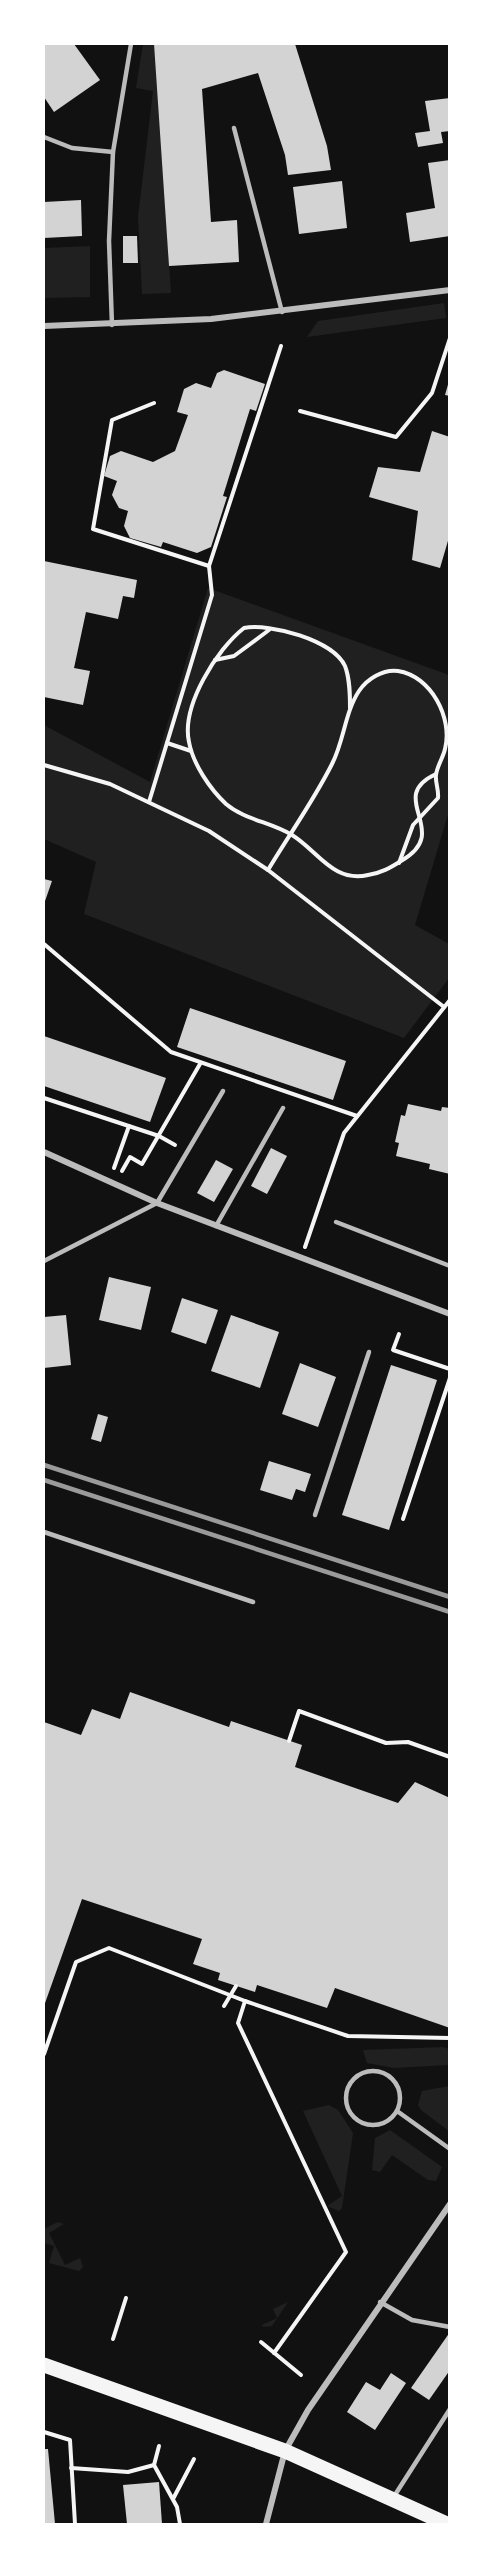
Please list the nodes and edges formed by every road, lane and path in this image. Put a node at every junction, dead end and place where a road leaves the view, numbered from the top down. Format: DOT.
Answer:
graph roads {
  1 [pos="131,44"];
  2 [pos="234,128"];
  3 [pos="44,137"];
  4 [pos="113,152"];
  5 [pos="450,290"];
  6 [pos="282,312"];
  7 [pos="44,326"];
  8 [pos="112,326"];
  9 [pos="450,338"];
  10 [pos="281,346"];
  11 [pos="154,403"];
  12 [pos="300,411"];
  13 [pos="209,566"];
  14 [pos="269,630"];
  15 [pos="216,660"];
  16 [pos="350,708"];
  17 [pos="167,742"];
  18 [pos="192,751"];
  19 [pos="44,765"];
  20 [pos="436,774"];
  21 [pos="149,802"];
  22 [pos="420,817"];
  23 [pos="290,834"];
  24 [pos="399,863"];
  25 [pos="268,870"];
  26 [pos="44,944"];
  27 [pos="450,1000"];
  28 [pos="444,1007"];
  29 [pos="200,1064"];
  30 [pos="224,1091"];
  31 [pos="44,1098"];
  32 [pos="283,1108"];
  33 [pos="357,1116"];
  34 [pos="129,1126"];
  35 [pos="159,1136"];
  36 [pos="44,1152"];
  37 [pos="114,1169"];
  38 [pos="121,1173"];
  39 [pos="158,1203"];
  40 [pos="336,1222"];
  41 [pos="216,1226"];
  42 [pos="305,1247"];
  43 [pos="44,1261"];
  44 [pos="450,1266"];
  45 [pos="450,1314"];
  46 [pos="399,1334"];
  47 [pos="369,1352"];
  48 [pos="450,1369"];
  49 [pos="450,1378"];
  50 [pos="315,1515"];
  51 [pos="403,1520"];
  52 [pos="44,1532"];
  53 [pos="253,1602"];
  54 [pos="289,1741"];
  55 [pos="450,1757"];
  56 [pos="236,1986"];
  57 [pos="231,1995"];
  58 [pos="245,2001"];
  59 [pos="224,2006"];
  60 [pos="450,2038"];
  61 [pos="44,2054"];
  62 [pos="397,2111"];
  63 [pos="450,2149"];
  64 [pos="450,2204"];
  65 [pos="126,2298"];
  66 [pos="380,2302"];
  67 [pos="450,2327"];
  68 [pos="113,2339"];
  69 [pos="261,2342"];
  70 [pos="274,2353"];
  71 [pos="44,2365"];
  72 [pos="301,2375"];
  73 [pos="450,2409"];
  74 [pos="44,2432"];
  75 [pos="159,2446"];
  76 [pos="285,2451"];
  77 [pos="194,2459"];
  78 [pos="154,2465"];
  79 [pos="70,2468"];
  80 [pos="173,2499"];
  81 [pos="392,2500"];
  82 [pos="450,2520"];
  83 [pos="440,2521"];
  84 [pos="75,2524"];
  85 [pos="180,2524"];
  86 [pos="266,2524"];
  1 -- 4 [label="lane"];
  2 -- 6 [label="lane"];
  3 -- 4 [label="lane"];
  4 -- 8 [label="lane"];
  5 -- 6 [label="street"];
  6 -- 8 [label="street"];
  7 -- 8 [label="street"];
  9 -- 12 [label="path"];
  10 -- 13 [label="path"];
  11 -- 13 [label="path"];
  13 -- 17 [label="path"];
  14 -- 15 [label="path"];
  14 -- 15 [label="path"];
  14 -- 16 [label="path"];
  15 -- 18 [label="path"];
  16 -- 20 [label="path"];
  16 -- 23 [label="path"];
  17 -- 18 [label="path"];
  17 -- 21 [label="path"];
  18 -- 23 [label="path"];
  19 -- 21 [label="path"];
  20 -- 22 [label="path"];
  20 -- 22 [label="path"];
  21 -- 25 [label="path"];
  22 -- 24 [label="path"];
  22 -- 24 [label="path"];
  23 -- 24 [label="path"];
  23 -- 25 [label="path"];
  25 -- 28 [label="path"];
  26 -- 29 [label="path"];
  27 -- 28 [label="path"];
  28 -- 33 [label="path"];
  29 -- 33 [label="path"];
  29 -- 35 [label="path"];
  30 -- 39 [label="lane"];
  31 -- 34 [label="path"];
  32 -- 41 [label="lane"];
  33 -- 42 [label="path"];
  34 -- 35 [label="path"];
  34 -- 37 [label="path"];
  35 -- 38 [label="path"];
  36 -- 39 [label="street"];
  39 -- 41 [label="street"];
  39 -- 43 [label="lane"];
  40 -- 44 [label="lane"];
  41 -- 45 [label="street"];
  46 -- 48 [label="path"];
  47 -- 50 [label="lane"];
  49 -- 51 [label="path"];
  52 -- 53 [label="lane"];
  54 -- 55 [label="path"];
  56 -- 57 [label="path"];
  57 -- 58 [label="path"];
  57 -- 59 [label="path"];
  57 -- 61 [label="path"];
  58 -- 60 [label="path"];
  58 -- 70 [label="path"];
  62 -- 62 [label="lane"];
  62 -- 63 [label="lane"];
  64 -- 66 [label="street"];
  65 -- 68 [label="path"];
  66 -- 67 [label="lane"];
  66 -- 76 [label="street"];
  69 -- 70 [label="path"];
  70 -- 72 [label="path"];
  71 -- 76 [label="main road"];
  73 -- 81 [label="lane"];
  74 -- 79 [label="path"];
  75 -- 78 [label="path"];
  76 -- 81 [label="main road"];
  76 -- 86 [label="street"];
  77 -- 80 [label="path"];
  78 -- 79 [label="path"];
  78 -- 80 [label="path"];
  79 -- 84 [label="path"];
  80 -- 85 [label="path"];
  81 -- 83 [label="main road"];
  82 -- 83 [label="main road"];
}
